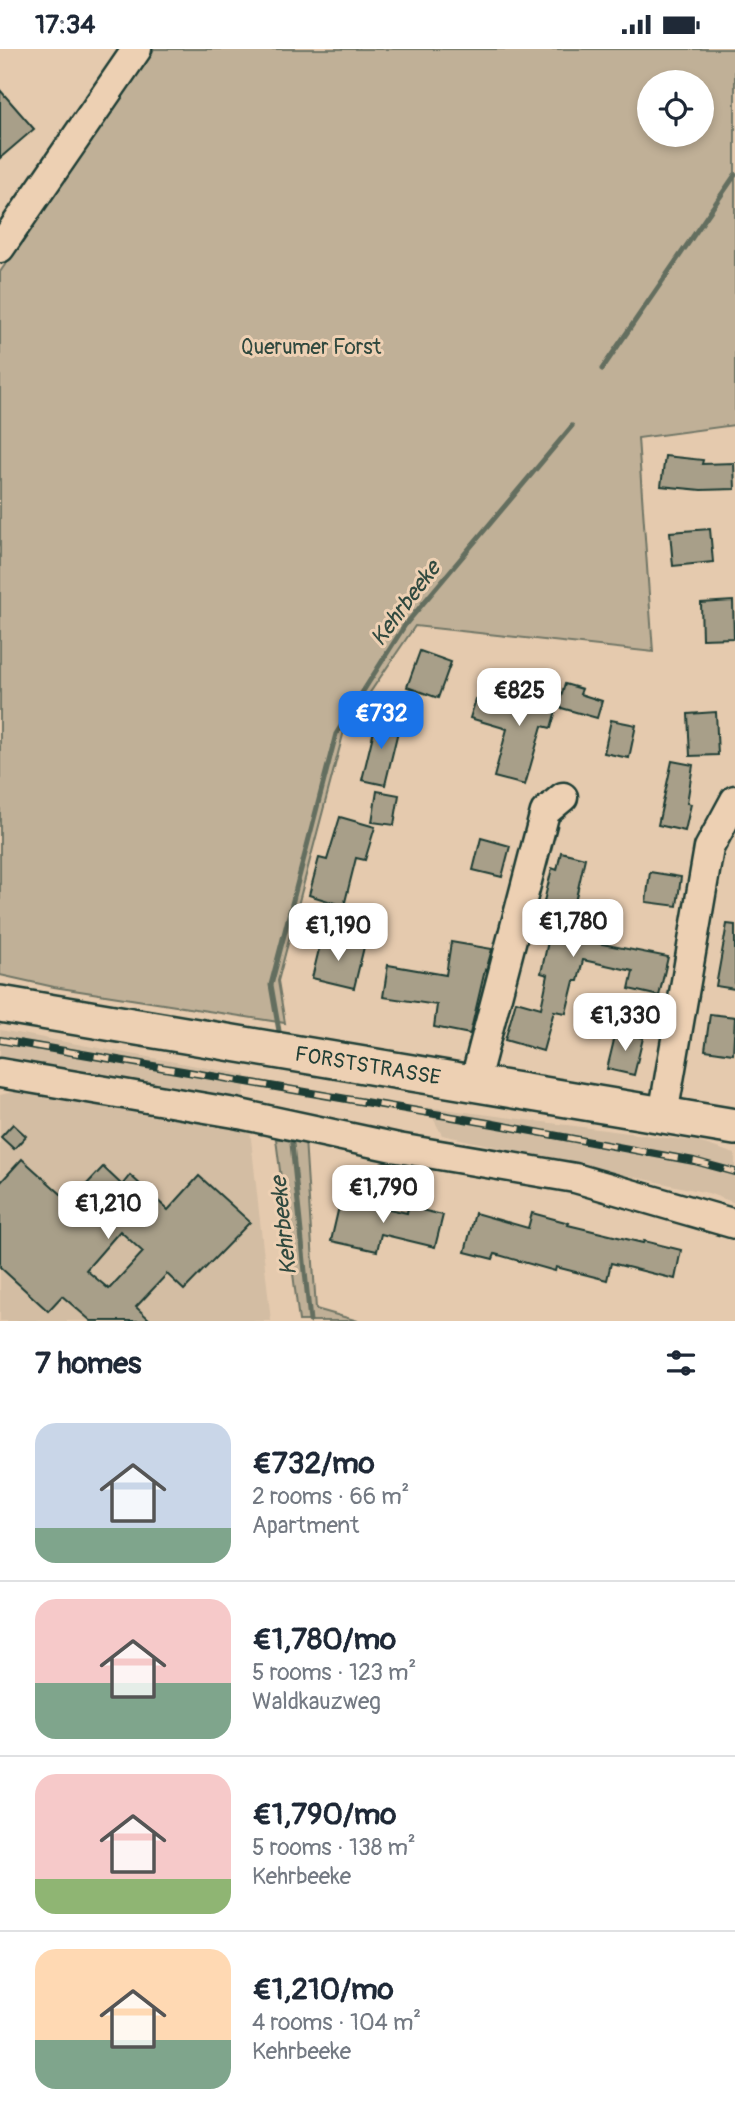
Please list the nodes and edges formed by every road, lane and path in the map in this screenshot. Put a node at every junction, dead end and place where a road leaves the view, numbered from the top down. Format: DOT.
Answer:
graph roads {
  1 [pos="137,49"];
  2 [pos="0,248"];
  3 [pos="563,797"];
  4 [pos="735,800"];
  5 [pos="0,1004"];
  6 [pos="0,1073"];
  7 [pos="474,1084"];
  8 [pos="663,1115"];
  9 [pos="735,1127"];
  10 [pos="735,1224"];
  1 -- 2 [label="street"];
  3 -- 7 [label="street"];
  4 -- 8 [label="street"];
  5 -- 7 [label="main road, FORSTSTRASSE"];
  6 -- 10 [label="street"];
  7 -- 8 [label="main road, FORSTSTRASSE"];
  8 -- 9 [label="main road, FORSTSTRASSE"];
}
